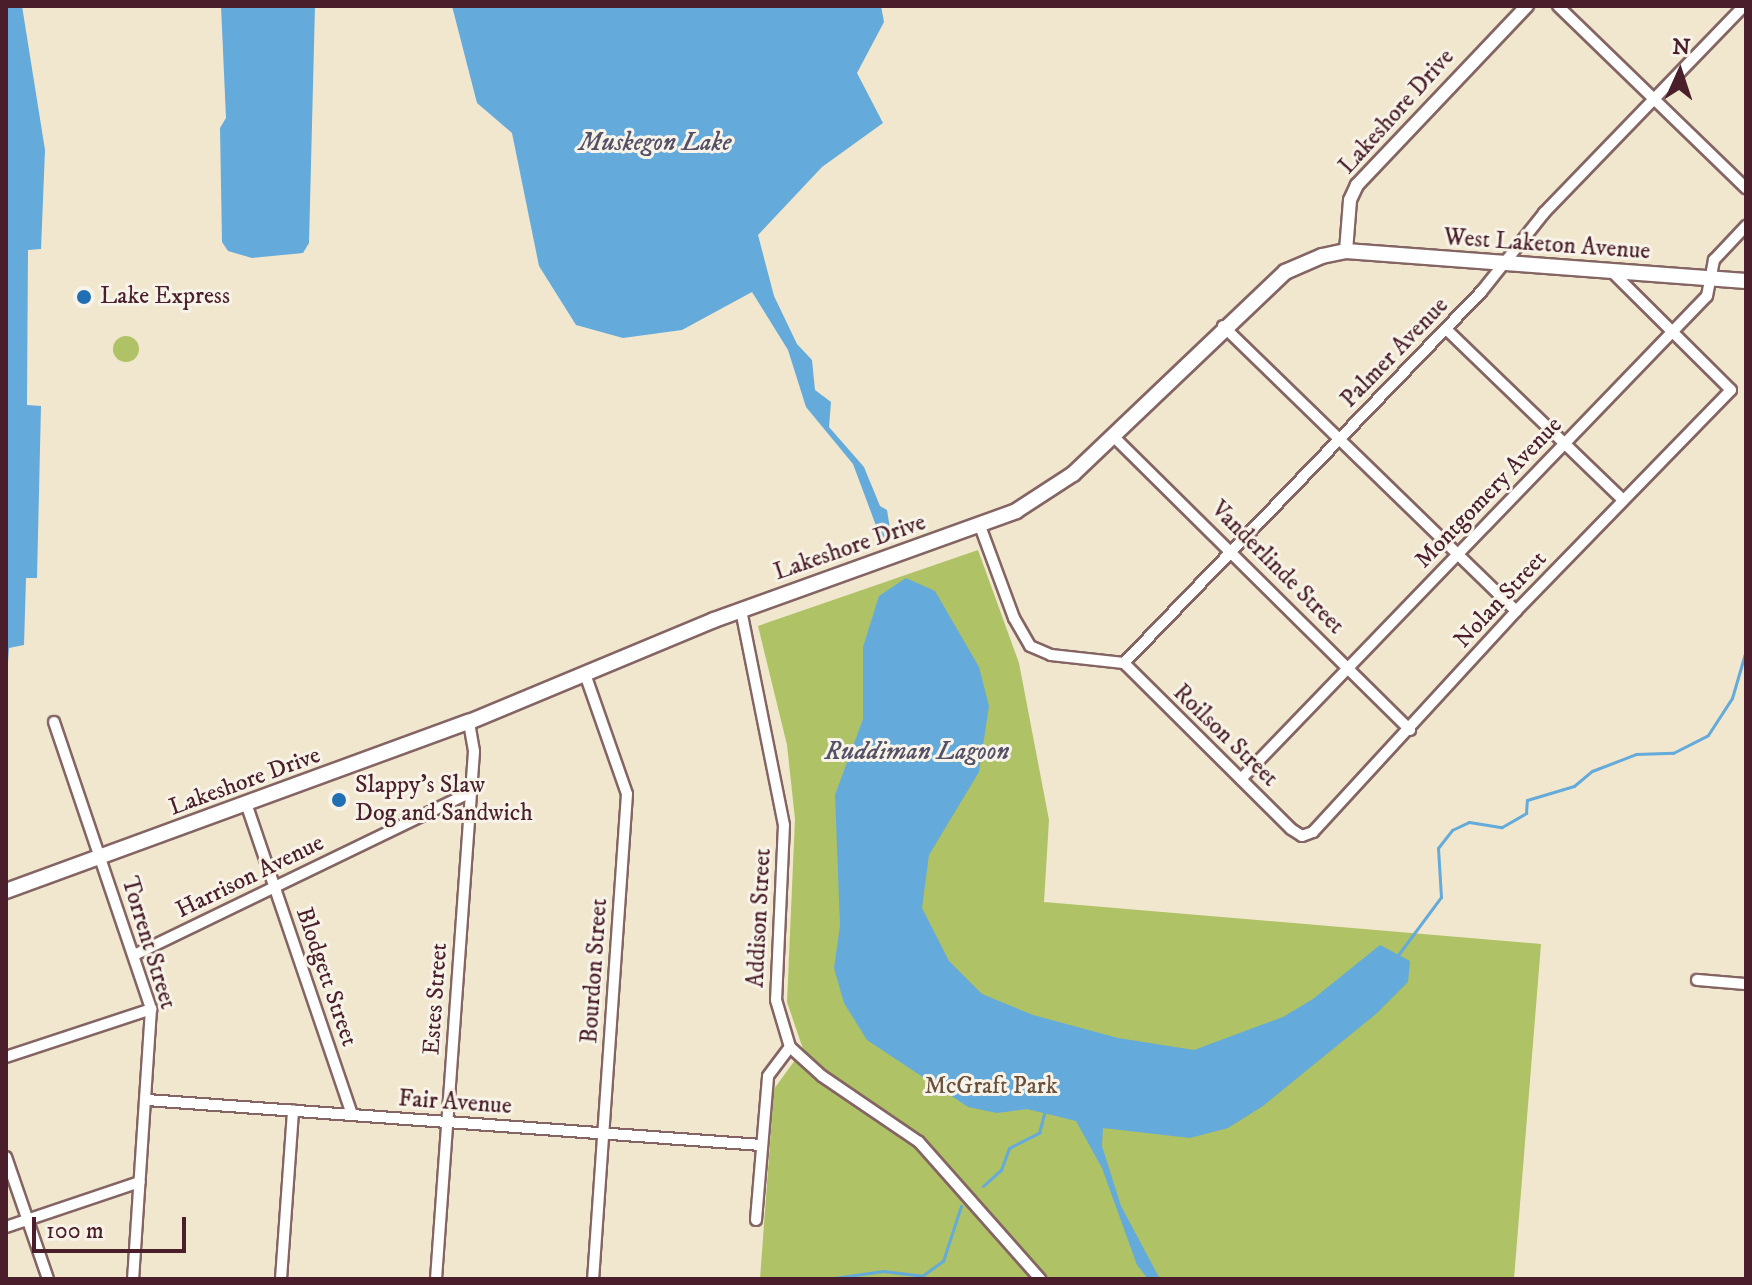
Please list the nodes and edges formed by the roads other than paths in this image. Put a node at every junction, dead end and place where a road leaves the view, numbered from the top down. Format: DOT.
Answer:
graph roads {
  1 [pos="1527,6"];
  2 [pos="1558,6"];
  3 [pos="1744,6"];
  4 [pos="1653,99"];
  5 [pos="1746,188"];
  6 [pos="1746,226"];
  7 [pos="1346,251"];
  8 [pos="1504,262"];
  9 [pos="1611,271"];
  10 [pos="1710,278"];
  11 [pos="1746,281"];
  12 [pos="1223,326"];
  13 [pos="1446,329"];
  14 [pos="1672,333"];
  15 [pos="1113,436"];
  16 [pos="1340,439"];
  17 [pos="1564,443"];
  18 [pos="1623,500"];
  19 [pos="980,526"];
  20 [pos="1231,550"];
  21 [pos="1457,554"];
  22 [pos="741,610"];
  23 [pos="1516,611"];
  24 [pos="1124,663"];
  25 [pos="1349,667"];
  26 [pos="585,674"];
  27 [pos="54,722"];
  28 [pos="469,722"];
  29 [pos="1410,730"];
  30 [pos="1241,779"];
  31 [pos="471,792"];
  32 [pos="247,806"];
  33 [pos="1302,836"];
  34 [pos="101,859"];
  35 [pos="274,886"];
  36 [pos="6,891"];
  37 [pos="134,955"];
  38 [pos="1697,980"];
  39 [pos="1746,984"];
  40 [pos="151,1009"];
  41 [pos="790,1047"];
  42 [pos="6,1057"];
  43 [pos="147,1100"];
  44 [pos="293,1110"];
  45 [pos="352,1115"];
  46 [pos="448,1123"];
  47 [pos="603,1134"];
  48 [pos="761,1145"];
  49 [pos="6,1157"];
  50 [pos="140,1182"];
  51 [pos="27,1220"];
  52 [pos="756,1220"];
  53 [pos="6,1227"];
  54 [pos="48,1279"];
  55 [pos="133,1279"];
  56 [pos="281,1279"];
  57 [pos="436,1279"];
  58 [pos="593,1279"];
  59 [pos="1040,1279"];
  1 -- 7 [label="street, Lakeshore Drive"];
  2 -- 4 [label="street"];
  3 -- 4 [label="street, Palmer Avenue"];
  4 -- 5 [label="street"];
  4 -- 8 [label="street, Palmer Avenue"];
  6 -- 10 [label="street, Montgomery Avenue"];
  7 -- 8 [label="main road, West Laketon Avenue"];
  7 -- 12 [label="main road, Lakeshore Drive"];
  8 -- 9 [label="main road, West Laketon Avenue"];
  8 -- 13 [label="street, Palmer Avenue"];
  9 -- 10 [label="main road, West Laketon Avenue"];
  9 -- 14 [label="street"];
  10 -- 11 [label="main road, West Laketon Avenue"];
  10 -- 14 [label="street, Montgomery Avenue"];
  12 -- 15 [label="main road, Lakeshore Drive"];
  12 -- 16 [label="street"];
  13 -- 16 [label="street, Palmer Avenue"];
  13 -- 17 [label="street"];
  14 -- 17 [label="street, Montgomery Avenue"];
  14 -- 18 [label="street, Nolan Street"];
  15 -- 19 [label="main road, Lakeshore Drive"];
  15 -- 20 [label="street, Vanderlinde Street"];
  16 -- 20 [label="street, Palmer Avenue"];
  16 -- 21 [label="street"];
  17 -- 18 [label="street"];
  17 -- 21 [label="street, Montgomery Avenue"];
  18 -- 23 [label="street, Nolan Street"];
  19 -- 22 [label="main road, Lakeshore Drive"];
  19 -- 24 [label="street"];
  20 -- 24 [label="street, Palmer Avenue"];
  20 -- 25 [label="street, Vanderlinde Street"];
  21 -- 23 [label="street"];
  21 -- 25 [label="street, Montgomery Avenue"];
  22 -- 26 [label="main road, Lakeshore Drive"];
  22 -- 41 [label="street, Addison Street"];
  23 -- 29 [label="street, Nolan Street"];
  24 -- 30 [label="street, Roilson Street"];
  25 -- 29 [label="street, Vanderlinde Street"];
  25 -- 30 [label="street, Montgomery Avenue"];
  26 -- 28 [label="main road, Lakeshore Drive"];
  26 -- 47 [label="street, Bourdon Street"];
  27 -- 34 [label="street, Torrent Street"];
  28 -- 31 [label="street, Estes Street"];
  28 -- 32 [label="main road, Lakeshore Drive"];
  29 -- 33 [label="street, Nolan Street"];
  30 -- 33 [label="street, Roilson Street"];
  31 -- 35 [label="street, Harrison Avenue"];
  31 -- 46 [label="street, Estes Street"];
  32 -- 34 [label="main road, Lakeshore Drive"];
  32 -- 35 [label="street, Blodgett Street"];
  34 -- 36 [label="main road, Lakeshore Drive"];
  34 -- 37 [label="street, Torrent Street"];
  35 -- 37 [label="street, Harrison Avenue"];
  35 -- 45 [label="street, Blodgett Street"];
  37 -- 40 [label="street, Torrent Street"];
  38 -- 39 [label="street"];
  40 -- 42 [label="street"];
  40 -- 43 [label="street, Torrent Street"];
  41 -- 48 [label="street"];
  41 -- 59 [label="street"];
  43 -- 44 [label="street, Fair Avenue"];
  43 -- 50 [label="street, Torrent Street"];
  44 -- 45 [label="street, Fair Avenue"];
  44 -- 56 [label="street"];
  45 -- 46 [label="street, Fair Avenue"];
  46 -- 47 [label="street, Fair Avenue"];
  46 -- 57 [label="street, Estes Street"];
  47 -- 48 [label="street, Fair Avenue"];
  47 -- 58 [label="street, Bourdon Street"];
  48 -- 52 [label="street"];
  49 -- 51 [label="street"];
  50 -- 51 [label="street"];
  50 -- 55 [label="street, Torrent Street"];
  51 -- 53 [label="street"];
  51 -- 54 [label="street"];
}
